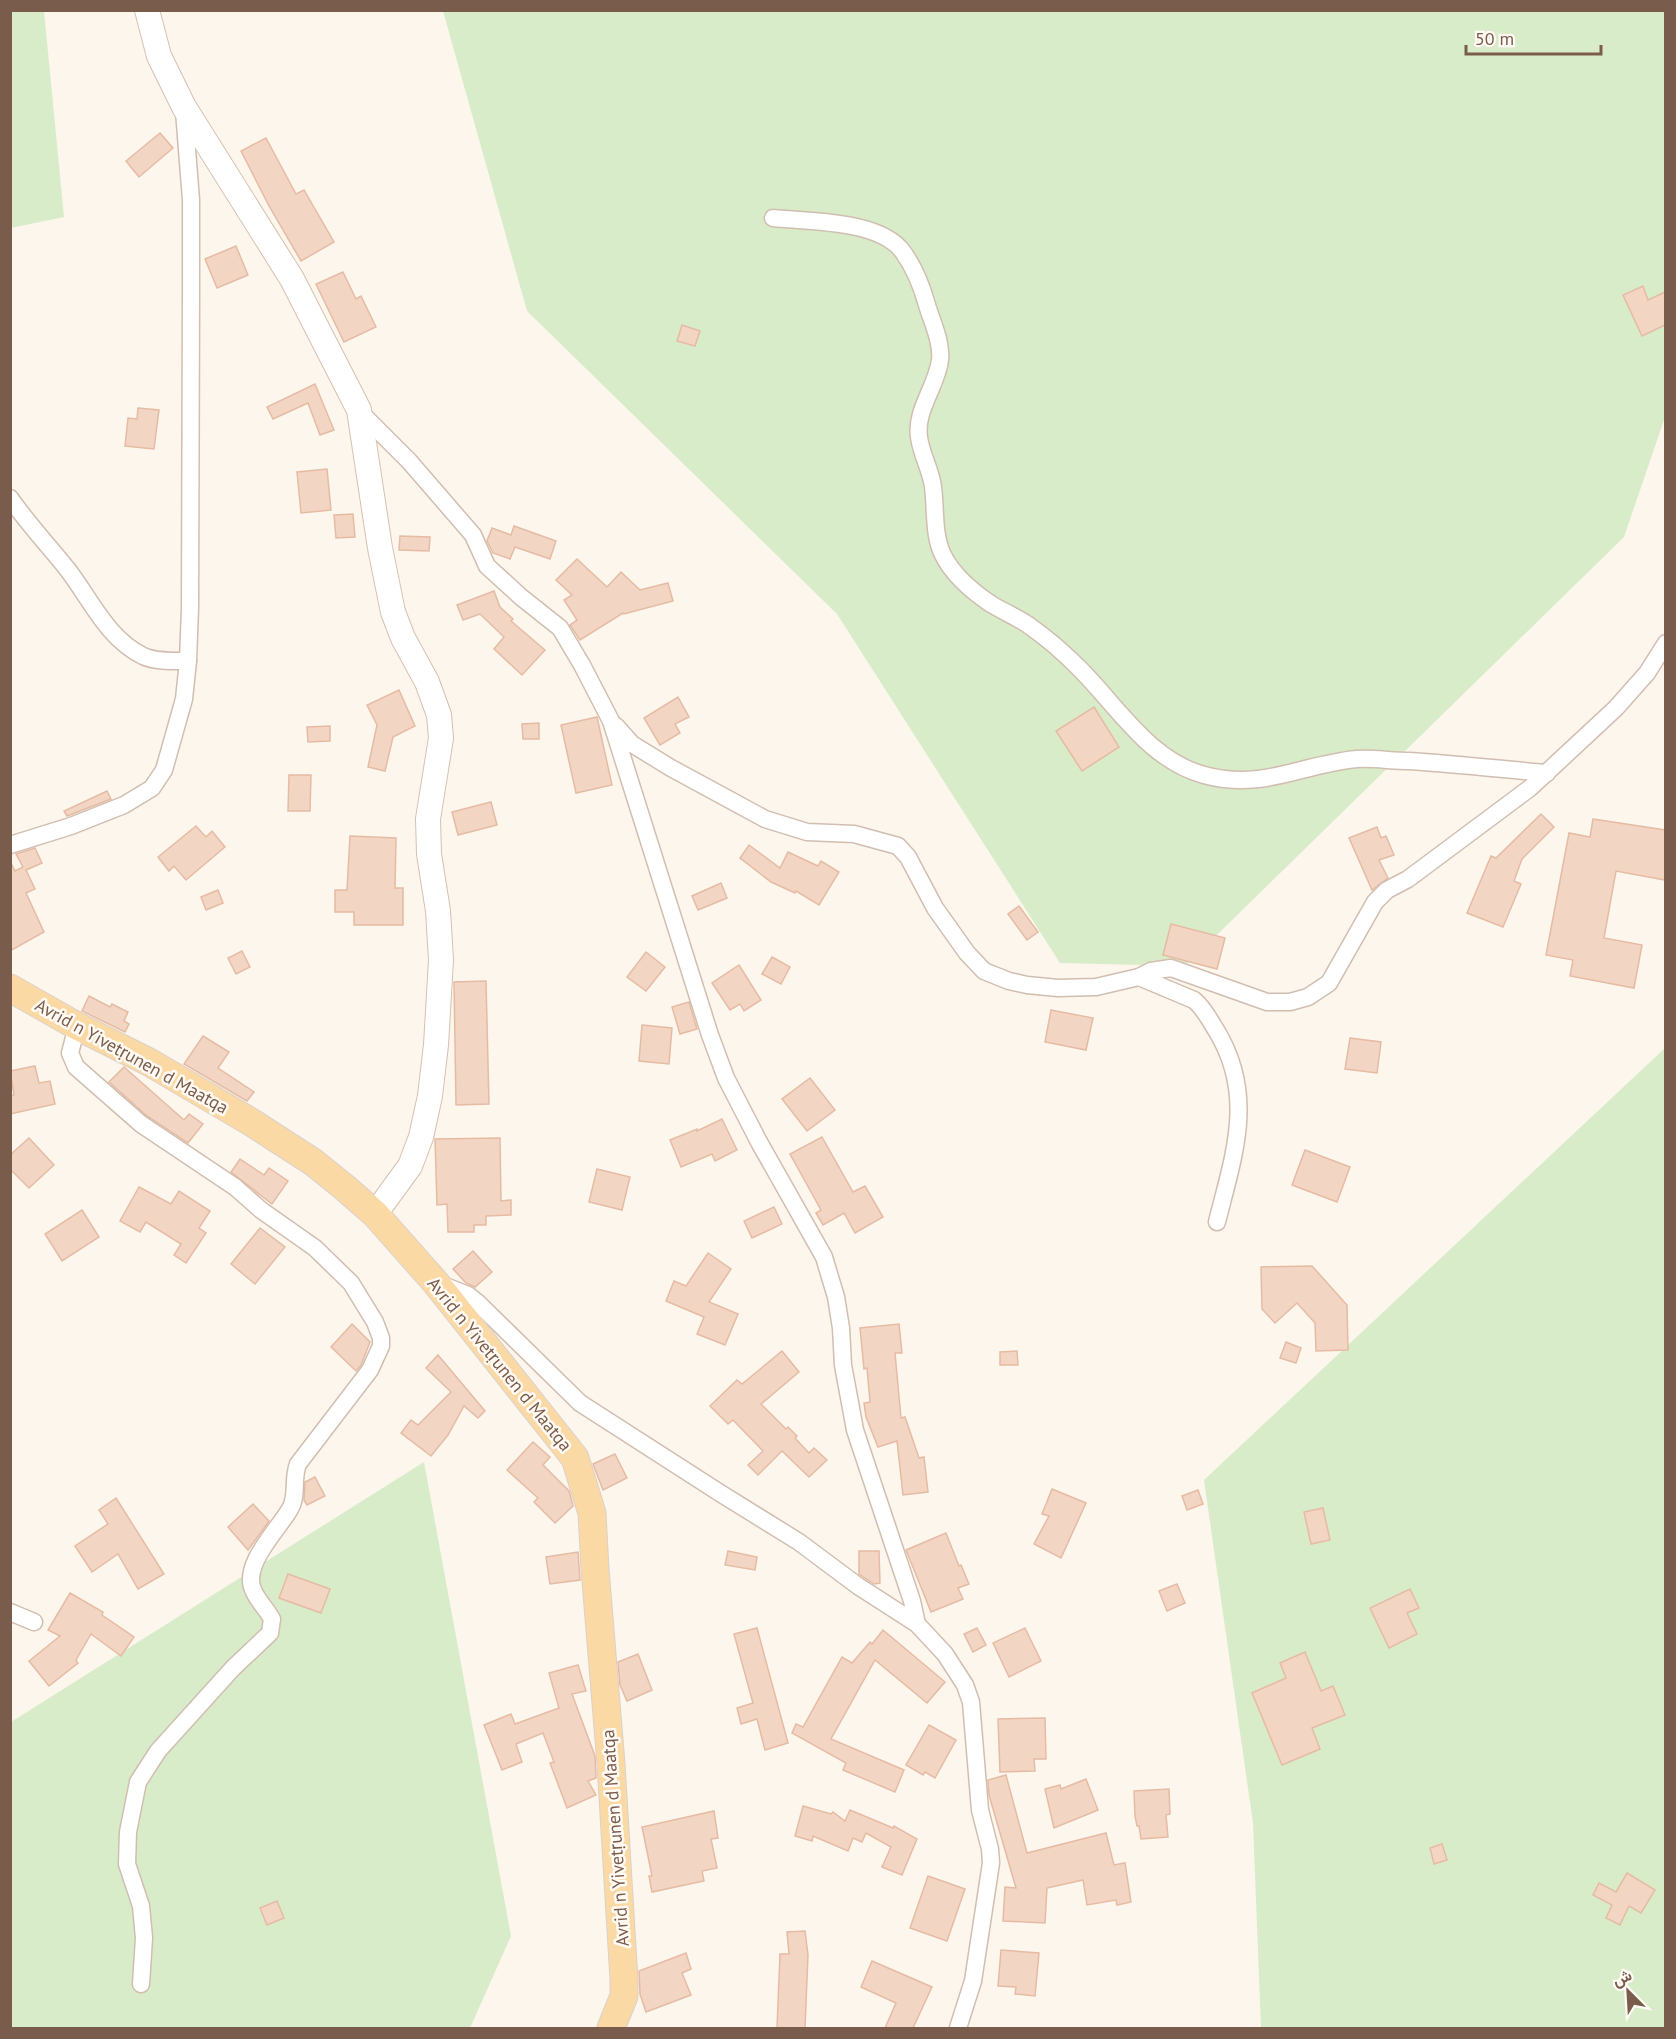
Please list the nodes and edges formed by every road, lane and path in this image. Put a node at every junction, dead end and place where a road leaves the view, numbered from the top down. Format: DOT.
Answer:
graph roads {
  1 [pos="147,10"];
  2 [pos="184,107"];
  3 [pos="773,218"];
  4 [pos="358,410"];
  5 [pos="10,498"];
  6 [pos="1665,643"];
  7 [pos="188,661"];
  8 [pos="611,721"];
  9 [pos="1547,773"];
  10 [pos="10,844"];
  11 [pos="1139,977"];
  12 [pos="10,988"];
  13 [pos="77,1026"];
  14 [pos="375,1214"];
  15 [pos="1217,1222"];
  16 [pos="436,1283"];
  17 [pos="10,1612"];
  18 [pos="34,1622"];
  19 [pos="917,1624"];
  20 [pos="141,1984"];
  21 [pos="611,2028"];
  22 [pos="958,2028"];
  1 -- 2 [label="main road"];
  2 -- 4 [label="main road"];
  2 -- 7 [label="street"];
  3 -- 9 [label="street"];
  4 -- 8 [label="street"];
  4 -- 14 [label="main road"];
  5 -- 7 [label="street"];
  6 -- 9 [label="street"];
  7 -- 10 [label="street"];
  8 -- 11 [label="street"];
  8 -- 19 [label="street"];
  9 -- 11 [label="street"];
  11 -- 15 [label="street"];
  12 -- 13 [label="main road, Avrid n Yivetṛunen d Maatqa"];
  13 -- 14 [label="main road, Avrid n Yivetṛunen d Maatqa"];
  13 -- 20 [label="street"];
  14 -- 16 [label="main road, Avrid n Yivetṛunen d Maatqa"];
  16 -- 19 [label="street"];
  16 -- 21 [label="main road, Avrid n Yivetṛunen d Maatqa"];
  17 -- 18 [label="street"];
  19 -- 22 [label="street"];
}
